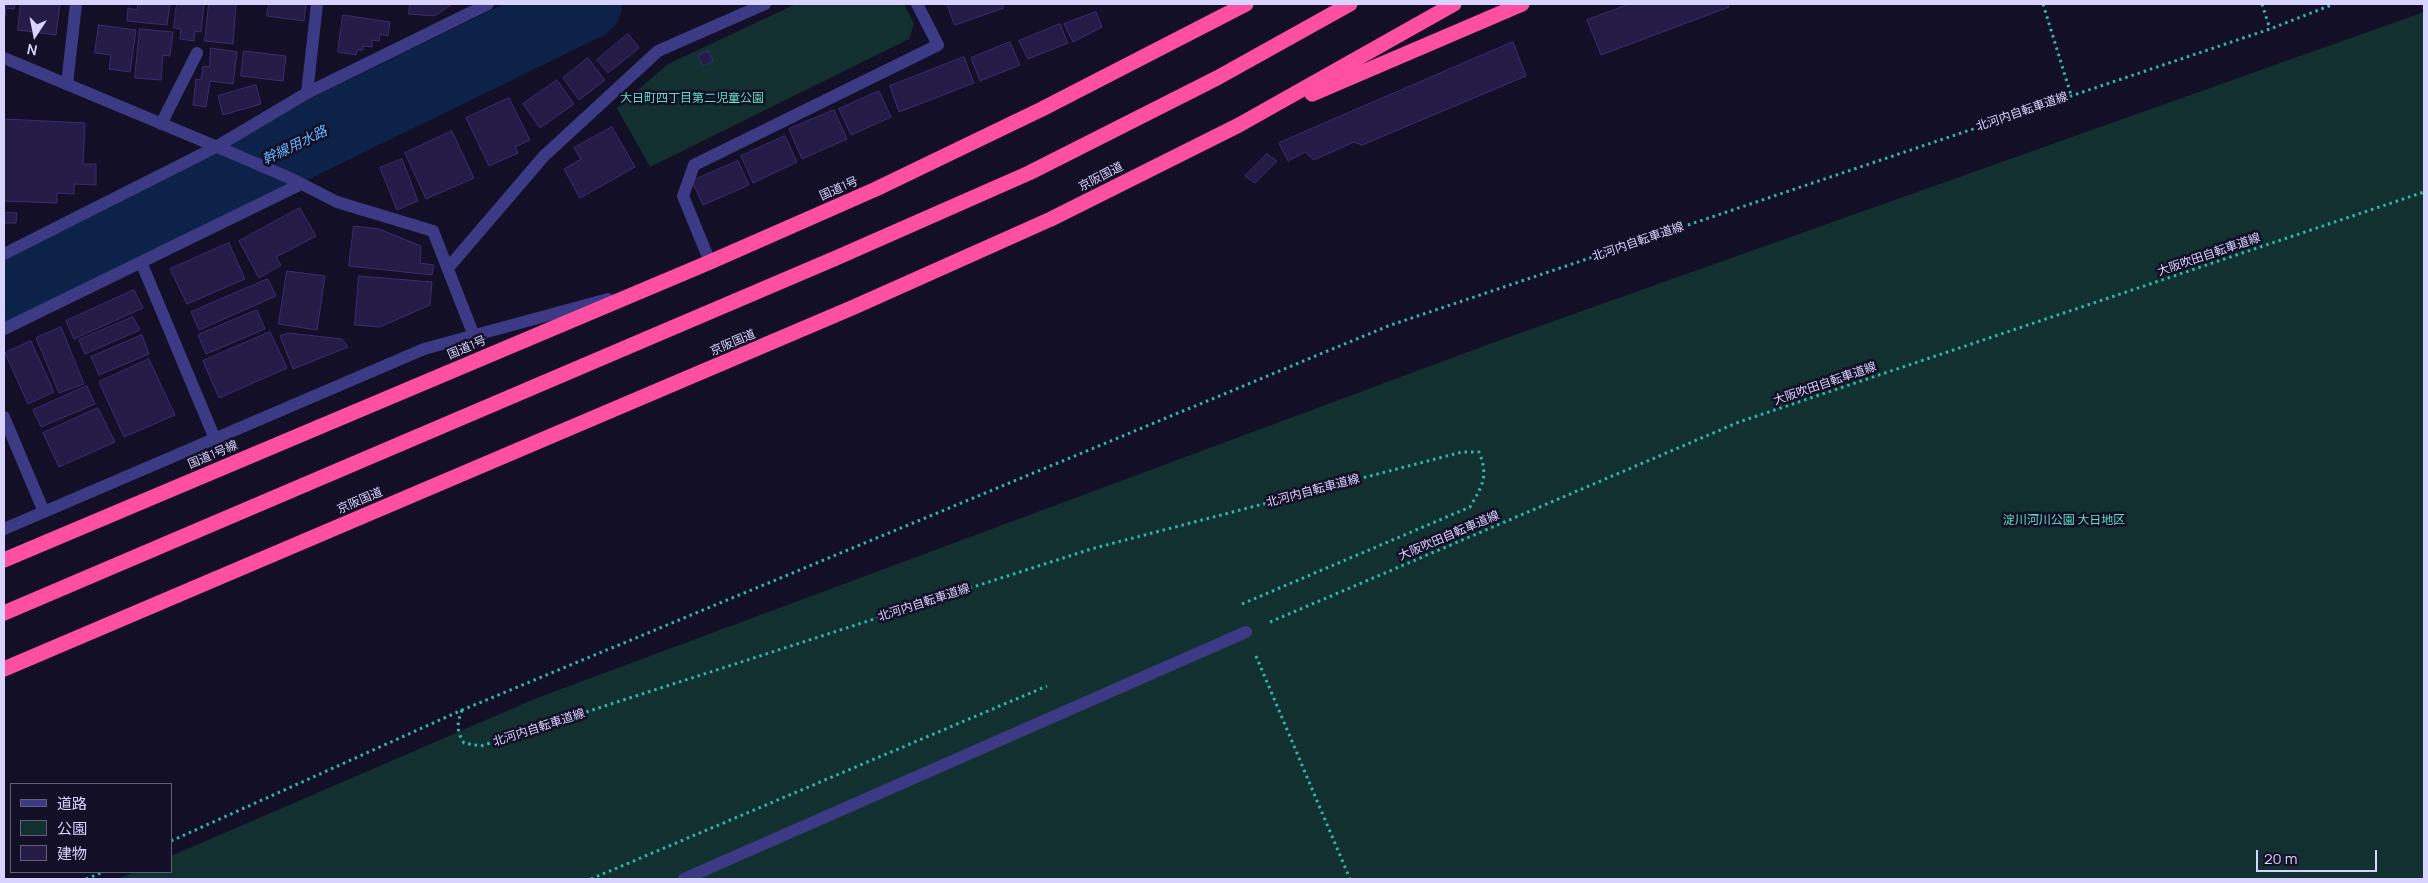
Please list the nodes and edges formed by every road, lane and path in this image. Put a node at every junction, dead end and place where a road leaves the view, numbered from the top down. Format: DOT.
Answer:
graph roads {
  1 [pos="76,4"];
  2 [pos="317,4"];
  3 [pos="488,4"];
  4 [pos="765,4"];
  5 [pos="917,4"];
  6 [pos="1246,4"];
  7 [pos="1350,4"];
  8 [pos="1454,4"];
  9 [pos="1522,4"];
  10 [pos="2043,4"];
  11 [pos="2262,4"];
  12 [pos="2334,4"];
  13 [pos="2270,29"];
  14 [pos="196,53"];
  15 [pos="4,58"];
  16 [pos="67,84"];
  17 [pos="307,93"];
  18 [pos="2071,96"];
  19 [pos="161,124"];
  20 [pos="1239,124"];
  21 [pos="221,149"];
  22 [pos="297,182"];
  23 [pos="2424,192"];
  24 [pos="4,254"];
  25 [pos="141,262"];
  26 [pos="710,262"];
  27 [pos="448,268"];
  28 [pos="645,290"];
  29 [pos="4,329"];
  30 [pos="474,336"];
  31 [pos="434,378"];
  32 [pos="4,417"];
  33 [pos="215,439"];
  34 [pos="44,512"];
  35 [pos="4,529"];
  36 [pos="4,560"];
  37 [pos="1241,604"];
  38 [pos="4,613"];
  39 [pos="1246,632"];
  40 [pos="4,669"];
  41 [pos="1049,686"];
  42 [pos="462,710"];
  43 [pos="172,841"];
  44 [pos="101,873"];
  45 [pos="86,879"];
  46 [pos="591,879"];
  47 [pos="684,879"];
  48 [pos="1350,879"];
  1 -- 16 [label="street"];
  2 -- 17 [label="street"];
  3 -- 17 [label="street"];
  4 -- 27 [label="street"];
  5 -- 26 [label="street"];
  6 -- 26 [label="highway, 国道1号"];
  7 -- 38 [label="highway"];
  8 -- 20 [label="highway, 京阪国道"];
  9 -- 20 [label="highway"];
  10 -- 18 [label="path"];
  11 -- 13 [label="path"];
  12 -- 13 [label="path, 北河内自転車道線"];
  13 -- 18 [label="path, 北河内自転車道線"];
  14 -- 19 [label="street"];
  15 -- 16 [label="street"];
  16 -- 19 [label="street"];
  17 -- 21 [label="street"];
  18 -- 42 [label="path, 北河内自転車道線"];
  19 -- 21 [label="street"];
  20 -- 40 [label="highway, 京阪国道"];
  21 -- 22 [label="street"];
  21 -- 24 [label="street"];
  22 -- 25 [label="street"];
  22 -- 27 [label="street"];
  23 -- 39 [label="path, 大阪吹田自転車道線"];
  25 -- 29 [label="street"];
  25 -- 33 [label="street"];
  26 -- 28 [label="highway, 国道1号"];
  27 -- 30 [label="street"];
  28 -- 30 [label="street"];
  28 -- 31 [label="highway, 国道1号"];
  30 -- 33 [label="street"];
  31 -- 36 [label="highway, 国道1号線"];
  32 -- 34 [label="street"];
  33 -- 34 [label="street"];
  34 -- 35 [label="street"];
  37 -- 42 [label="path, 北河内自転車道線"];
  39 -- 47 [label="street"];
  39 -- 48 [label="path"];
  41 -- 46 [label="path"];
  42 -- 43 [label="path"];
  44 -- 45 [label="path"];
}
